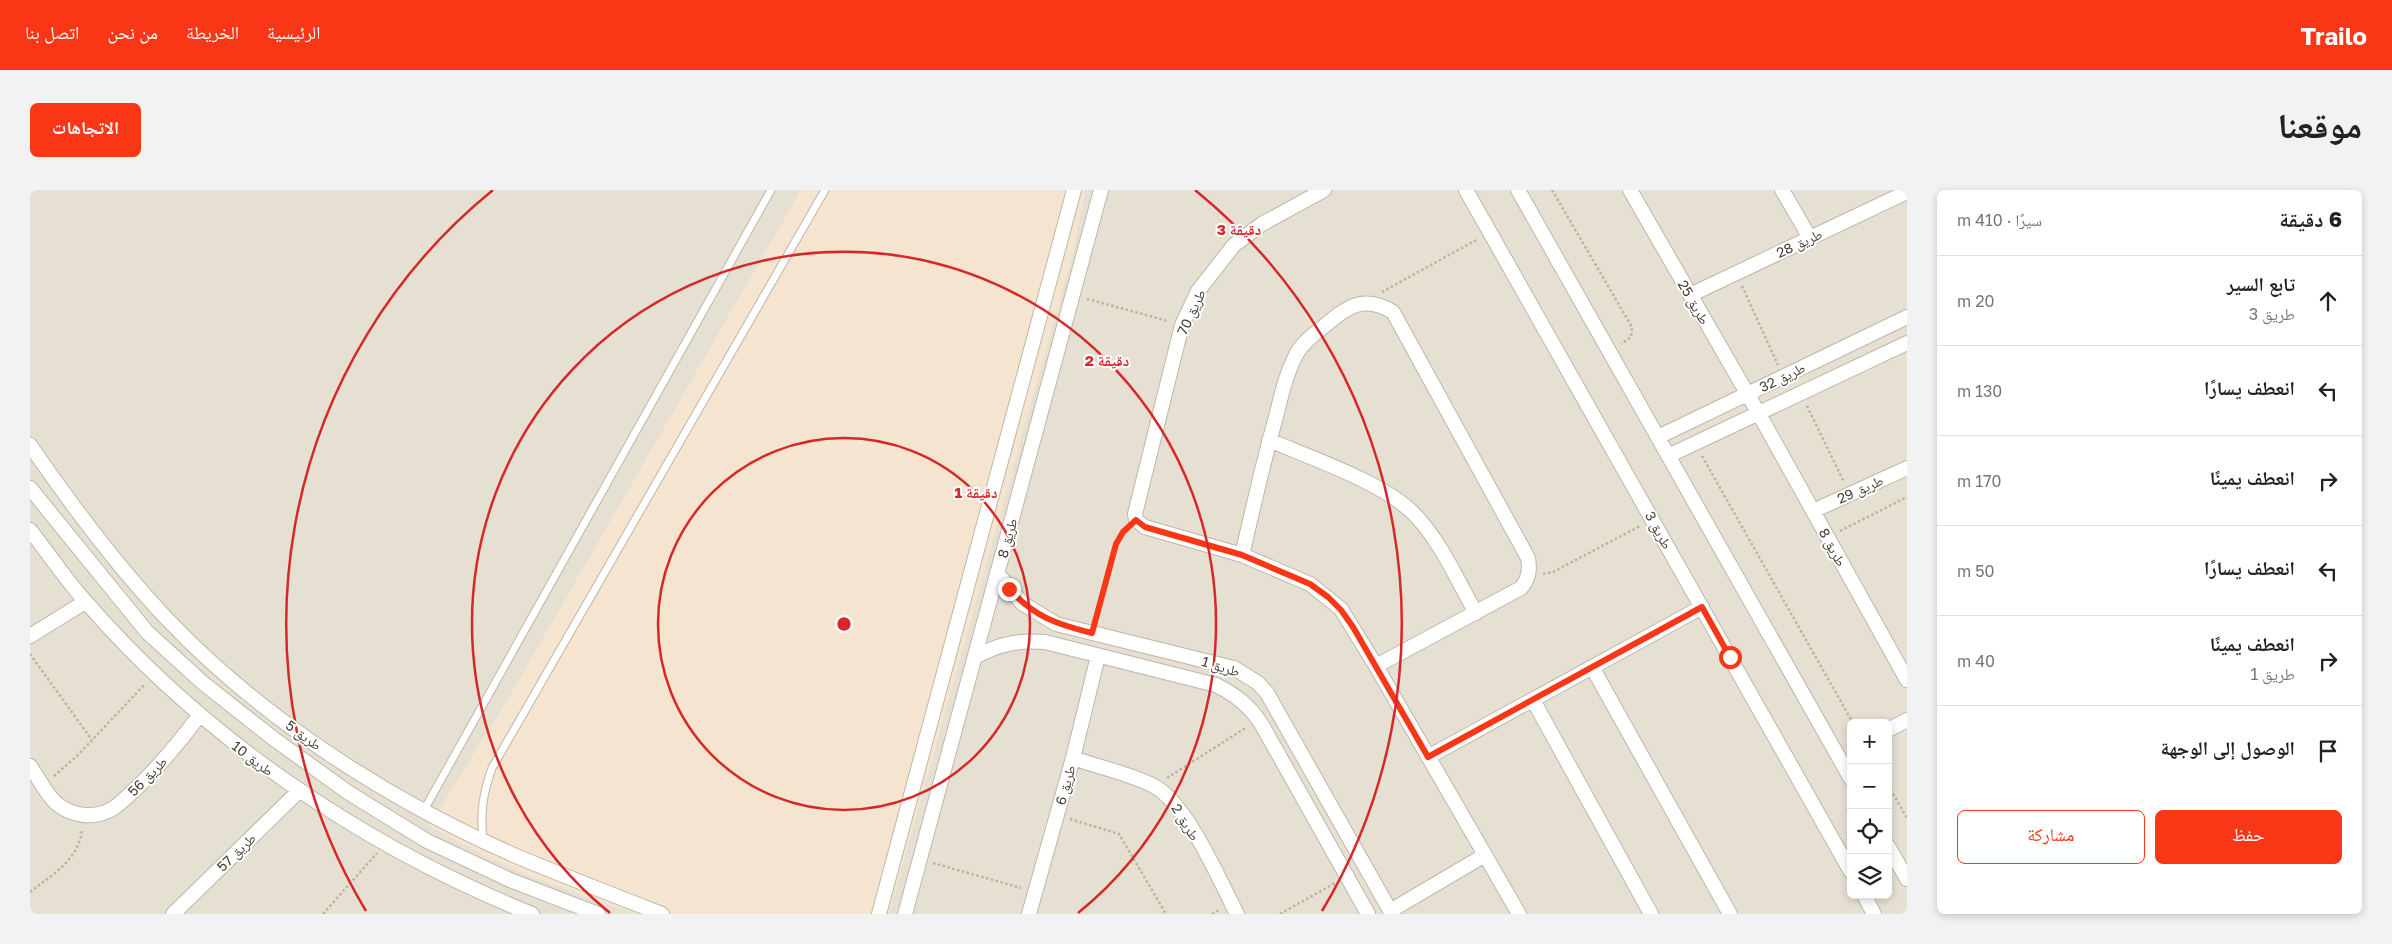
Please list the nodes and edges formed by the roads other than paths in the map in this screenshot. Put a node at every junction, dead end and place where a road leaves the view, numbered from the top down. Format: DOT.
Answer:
graph roads {
  1 [pos="771,190"];
  2 [pos="825,190"];
  3 [pos="1074,190"];
  4 [pos="1101,190"];
  5 [pos="1324,190"];
  6 [pos="1466,190"];
  7 [pos="1518,190"];
  8 [pos="1630,190"];
  9 [pos="1782,190"];
  10 [pos="1907,192"];
  11 [pos="1810,238"];
  12 [pos="1690,295"];
  13 [pos="1907,317"];
  14 [pos="1907,343"];
  15 [pos="1747,394"];
  16 [pos="1759,414"];
  17 [pos="1658,437"];
  18 [pos="1269,440"];
  19 [pos="30,445"];
  20 [pos="1668,456"];
  21 [pos="1907,468"];
  22 [pos="30,488"];
  23 [pos="1813,511"];
  24 [pos="30,530"];
  25 [pos="1242,555"];
  26 [pos="997,573"];
  27 [pos="85,602"];
  28 [pos="1702,607"];
  29 [pos="1476,613"];
  30 [pos="30,636"];
  31 [pos="1098,656"];
  32 [pos="975,657"];
  33 [pos="1376,666"];
  34 [pos="1592,667"];
  35 [pos="1907,680"];
  36 [pos="1532,700"];
  37 [pos="199,716"];
  38 [pos="1907,720"];
  39 [pos="1892,728"];
  40 [pos="1428,757"];
  41 [pos="1073,758"];
  42 [pos="30,766"];
  43 [pos="1847,772"];
  44 [pos="299,790"];
  45 [pos="424,810"];
  46 [pos="484,840"];
  47 [pos="1892,853"];
  48 [pos="1485,855"];
  49 [pos="1847,865"];
  50 [pos="1907,879"];
  51 [pos="1866,899"];
  52 [pos="1391,912"];
  53 [pos="173,914"];
  54 [pos="532,914"];
  55 [pos="598,914"];
  56 [pos="662,914"];
  57 [pos="879,914"];
  58 [pos="904,914"];
  59 [pos="1029,914"];
  60 [pos="1237,914"];
  61 [pos="1368,914"];
  62 [pos="1519,914"];
  63 [pos="1651,914"];
  64 [pos="1730,914"];
  65 [pos="1874,914"];
  1 -- 45 [label="lane"];
  2 -- 46 [label="lane"];
  3 -- 57 [label="street, طريق 8"];
  4 -- 26 [label="street, طريق 8"];
  5 -- 25 [label="street, طريق 70"];
  6 -- 28 [label="street, طريق 3"];
  7 -- 17 [label="street"];
  8 -- 12 [label="street, طريق 25"];
  9 -- 11 [label="street"];
  10 -- 11 [label="street, طريق 28"];
  11 -- 12 [label="street, طريق 28"];
  12 -- 15 [label="street, طريق 25"];
  13 -- 15 [label="street, طريق 32"];
  14 -- 16 [label="street, طريق 32"];
  15 -- 16 [label="street, طريق 25"];
  15 -- 17 [label="street, طريق 32"];
  16 -- 20 [label="street, طريق 32"];
  16 -- 23 [label="street, طريق 8"];
  17 -- 20 [label="street"];
  18 -- 25 [label="street"];
  18 -- 29 [label="street"];
  18 -- 29 [label="street"];
  19 -- 45 [label="street, طريق 5"];
  20 -- 43 [label="street"];
  21 -- 23 [label="street, طريق 29"];
  22 -- 55 [label="street, طريق 5"];
  23 -- 35 [label="street, طريق 8"];
  24 -- 27 [label="street, طريق 10"];
  25 -- 33 [label="street"];
  26 -- 32 [label="street, طريق 8"];
  26 -- 52 [label="street, طريق 1"];
  27 -- 30 [label="street"];
  27 -- 37 [label="street, طريق 10"];
  28 -- 34 [label="street"];
  28 -- 49 [label="street, طريق 3"];
  29 -- 33 [label="street"];
  31 -- 32 [label="street, طريق 1"];
  31 -- 41 [label="street, طريق 6"];
  31 -- 61 [label="street, طريق 1"];
  32 -- 58 [label="street, طريق 8"];
  33 -- 40 [label="street"];
  34 -- 36 [label="street"];
  34 -- 64 [label="street"];
  36 -- 40 [label="street"];
  36 -- 63 [label="street"];
  37 -- 42 [label="street, طريق 56"];
  37 -- 44 [label="street, طريق 10"];
  38 -- 39 [label="street"];
  40 -- 48 [label="street"];
  41 -- 59 [label="street, طريق 6"];
  41 -- 60 [label="street, طريق 2"];
  44 -- 53 [label="street, طريق 57"];
  44 -- 54 [label="street, طريق 10"];
  45 -- 46 [label="street, طريق 5"];
  46 -- 56 [label="street, طريق 5"];
  47 -- 50 [label="street"];
  48 -- 52 [label="street"];
  48 -- 62 [label="street"];
  51 -- 65 [label="street"];
}
